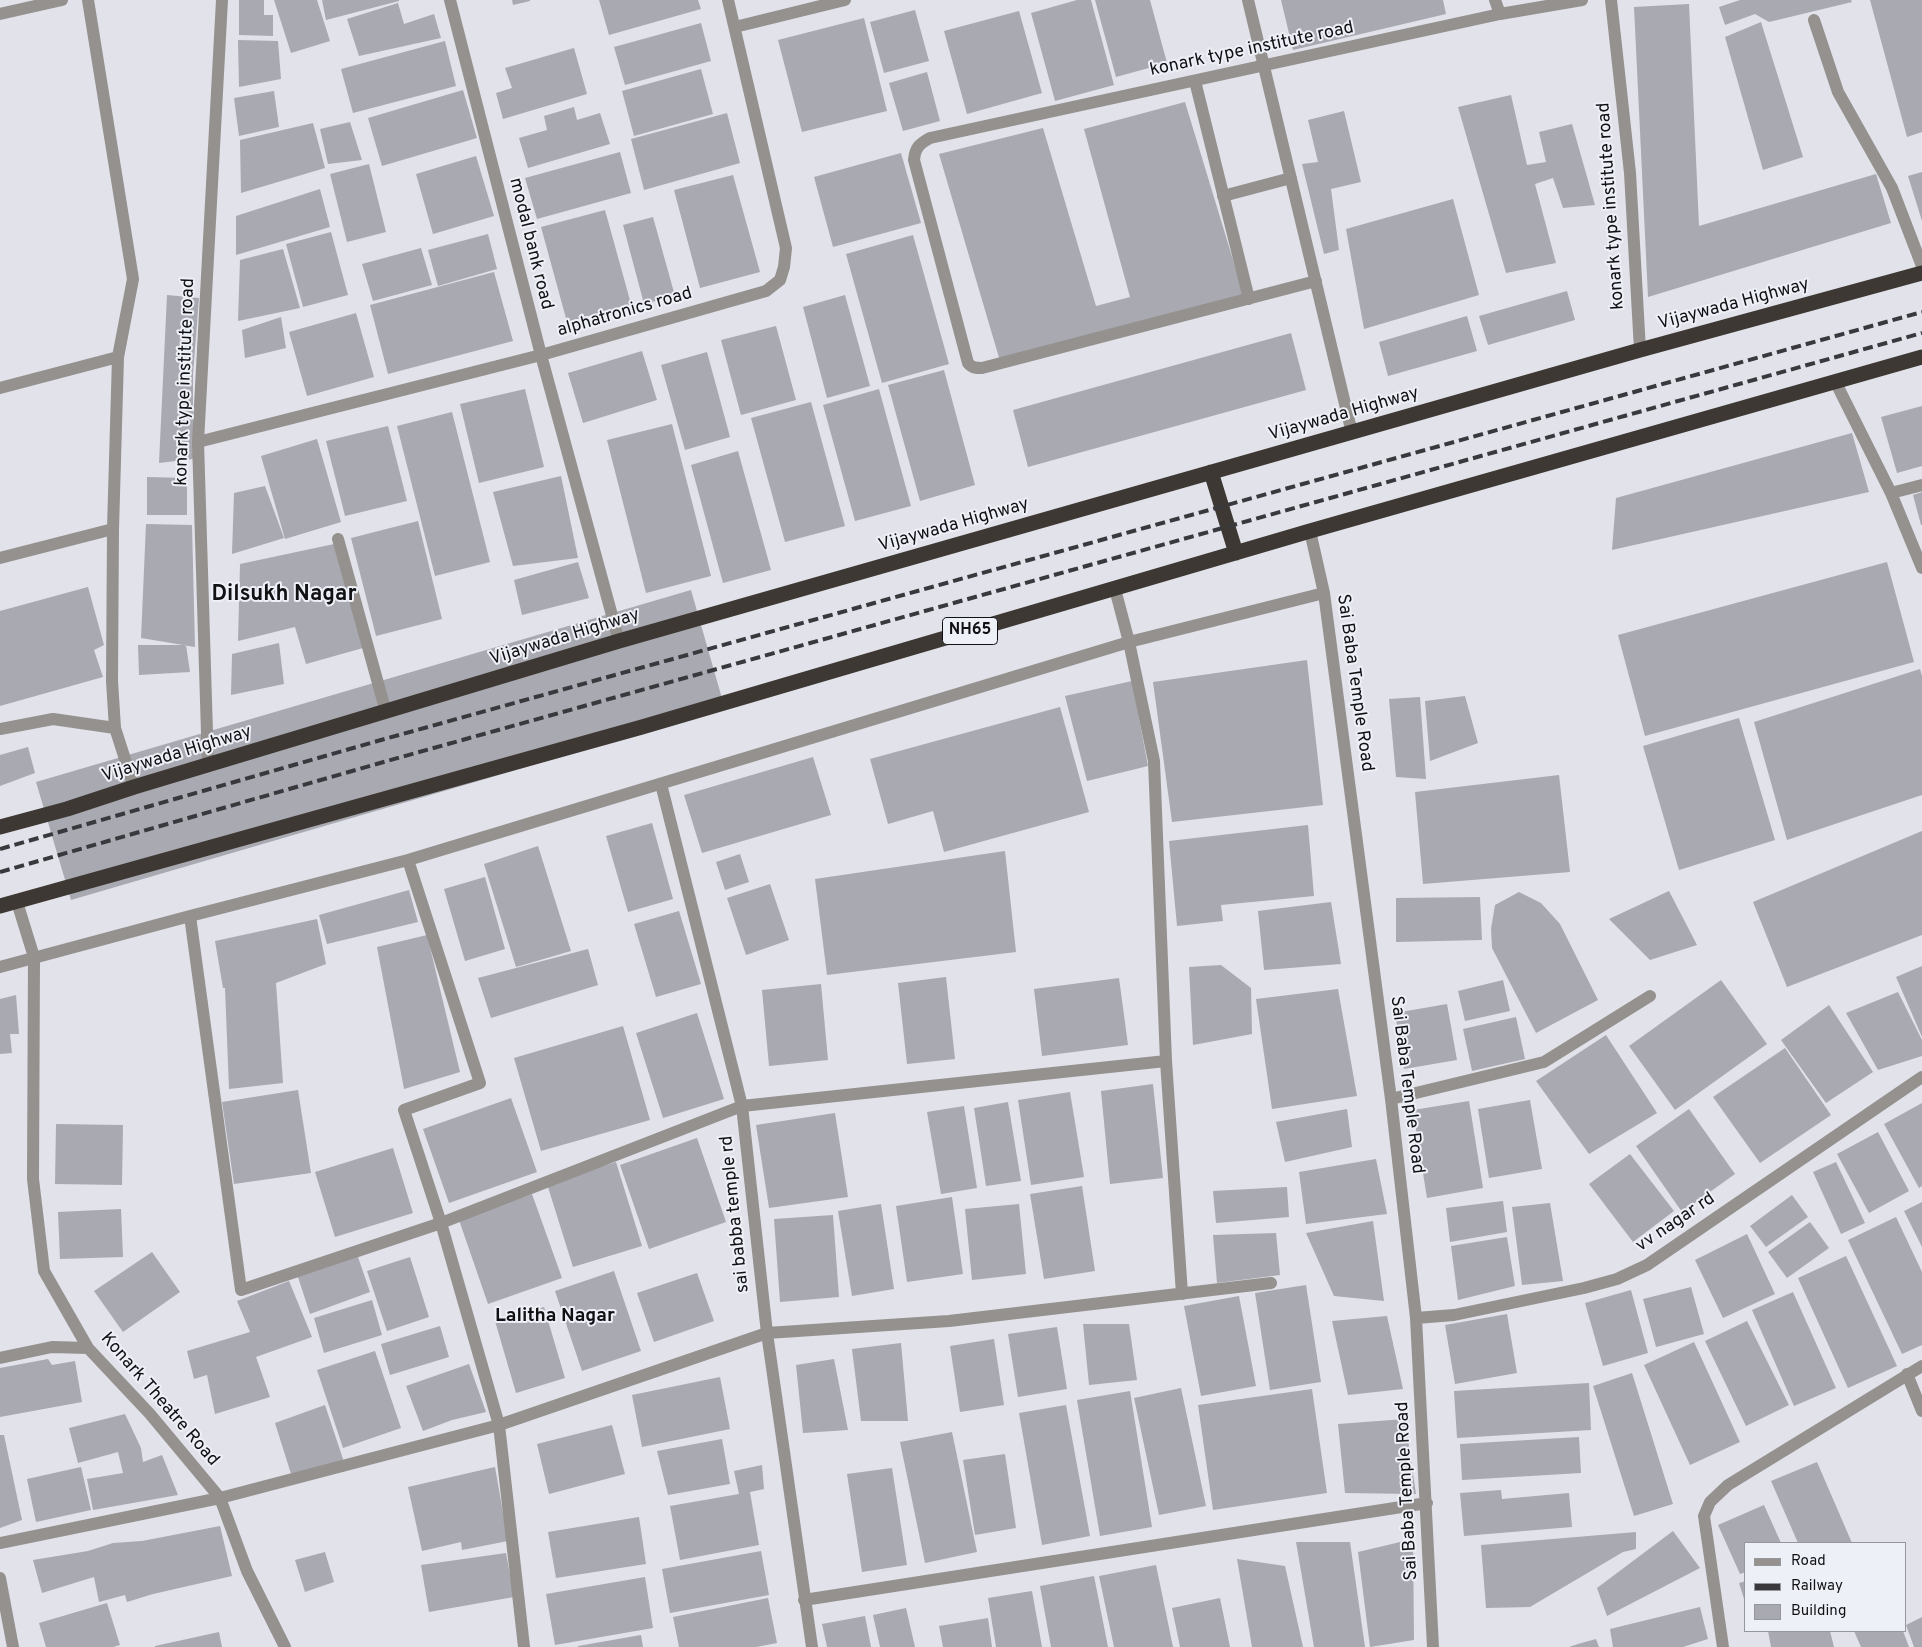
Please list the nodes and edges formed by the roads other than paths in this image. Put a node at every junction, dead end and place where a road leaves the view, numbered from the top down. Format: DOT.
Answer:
graph roads {
  1 [pos="62,0"];
  2 [pos="88,0"];
  3 [pos="222,0"];
  4 [pos="450,0"];
  5 [pos="728,0"];
  6 [pos="845,0"];
  7 [pos="1248,0"];
  8 [pos="1495,0"];
  9 [pos="1582,0"];
  10 [pos="1612,0"];
  11 [pos="0,14"];
  12 [pos="1500,14"];
  13 [pos="1814,20"];
  14 [pos="735,27"];
  15 [pos="1264,65"];
  16 [pos="1195,81"];
  17 [pos="1291,178"];
  18 [pos="1223,196"];
  19 [pos="1922,266"];
  20 [pos="1922,273"];
  21 [pos="1316,282"];
  22 [pos="1250,299"];
  23 [pos="1640,350"];
  24 [pos="541,355"];
  25 [pos="118,357"];
  26 [pos="1922,357"];
  27 [pos="1835,382"];
  28 [pos="0,388"];
  29 [pos="1352,433"];
  30 [pos="198,442"];
  31 [pos="1212,472"];
  32 [pos="1922,485"];
  33 [pos="1891,493"];
  34 [pos="113,529"];
  35 [pos="1310,531"];
  36 [pos="338,539"];
  37 [pos="1236,553"];
  38 [pos="0,558"];
  39 [pos="1922,568"];
  40 [pos="1115,589"];
  41 [pos="1324,593"];
  42 [pos="619,641"];
  43 [pos="1129,642"];
  44 [pos="386,712"];
  45 [pos="115,728"];
  46 [pos="0,729"];
  47 [pos="208,765"];
  48 [pos="662,784"];
  49 [pos="134,787"];
  50 [pos="0,827"];
  51 [pos="408,860"];
  52 [pos="17,902"];
  53 [pos="0,906"];
  54 [pos="190,916"];
  55 [pos="34,957"];
  56 [pos="0,967"];
  57 [pos="1650,996"];
  58 [pos="1166,1060"];
  59 [pos="1922,1077"];
  60 [pos="1391,1099"];
  61 [pos="742,1106"];
  62 [pos="442,1223"];
  63 [pos="1271,1283"];
  64 [pos="1182,1294"];
  65 [pos="1416,1318"];
  66 [pos="767,1333"];
  67 [pos="88,1348"];
  68 [pos="0,1358"];
  69 [pos="1922,1366"];
  70 [pos="1907,1374"];
  71 [pos="1922,1411"];
  72 [pos="499,1425"];
  73 [pos="220,1498"];
  74 [pos="1427,1503"];
  75 [pos="0,1543"];
  76 [pos="0,1578"];
  77 [pos="804,1600"];
  78 [pos="12,1647"];
  79 [pos="285,1647"];
  80 [pos="524,1647"];
  81 [pos="812,1647"];
  82 [pos="1433,1647"];
  83 [pos="1723,1647"];
  1 -- 11 [label="street"];
  2 -- 25 [label="street"];
  3 -- 30 [label="street, konark type institute road"];
  4 -- 24 [label="street, modal bank road"];
  5 -- 14 [label="street, alphatronics road"];
  6 -- 14 [label="street"];
  7 -- 15 [label="street"];
  8 -- 12 [label="street"];
  9 -- 12 [label="street, konark type institute road"];
  10 -- 23 [label="street, konark type institute road"];
  12 -- 15 [label="street, konark type institute road"];
  13 -- 19 [label="street"];
  14 -- 24 [label="street, alphatronics road"];
  15 -- 16 [label="street, konark type institute road"];
  15 -- 17 [label="street"];
  16 -- 18 [label="street"];
  16 -- 22 [label="street, konark type institute road"];
  17 -- 18 [label="street"];
  17 -- 21 [label="street"];
  18 -- 22 [label="street"];
  20 -- 23 [label="highway, Vijaywada Highway"];
  21 -- 22 [label="street"];
  21 -- 29 [label="street"];
  23 -- 29 [label="highway, Vijaywada Highway"];
  24 -- 30 [label="street, alphatronics road"];
  24 -- 42 [label="street, modal bank road"];
  25 -- 28 [label="street"];
  25 -- 34 [label="street"];
  26 -- 27 [label="highway, NH65"];
  27 -- 33 [label="street"];
  27 -- 35 [label="highway, NH65"];
  29 -- 31 [label="highway, Vijaywada Highway"];
  30 -- 47 [label="street, konark type institute road"];
  31 -- 37 [label="highway"];
  31 -- 42 [label="highway, Vijaywada Highway"];
  32 -- 33 [label="street"];
  33 -- 39 [label="street"];
  34 -- 38 [label="street"];
  34 -- 45 [label="street"];
  35 -- 37 [label="highway, NH65"];
  35 -- 41 [label="street, Sai Baba Temple Road"];
  36 -- 44 [label="street"];
  37 -- 40 [label="highway, NH65"];
  40 -- 43 [label="street"];
  40 -- 52 [label="highway, NH65"];
  41 -- 43 [label="street"];
  41 -- 60 [label="street, Sai Baba Temple Road"];
  42 -- 44 [label="highway, Vijaywada Highway"];
  43 -- 48 [label="street"];
  43 -- 58 [label="street"];
  44 -- 47 [label="highway, Vijaywada Highway"];
  45 -- 46 [label="street"];
  45 -- 49 [label="street"];
  47 -- 49 [label="highway, Vijaywada Highway"];
  48 -- 51 [label="street"];
  48 -- 61 [label="street, sai babba temple rd"];
  49 -- 50 [label="highway, Vijaywada Highway"];
  51 -- 54 [label="street"];
  51 -- 62 [label="street"];
  52 -- 53 [label="highway, NH65"];
  52 -- 55 [label="street, Konark Theatre Road"];
  54 -- 55 [label="street"];
  54 -- 62 [label="street"];
  55 -- 56 [label="street"];
  55 -- 67 [label="street, Konark Theatre Road"];
  57 -- 60 [label="street"];
  58 -- 61 [label="street"];
  58 -- 64 [label="street"];
  59 -- 65 [label="street, vv nagar rd"];
  60 -- 65 [label="street, Sai Baba Temple Road"];
  61 -- 62 [label="street"];
  61 -- 66 [label="street, sai babba temple rd"];
  62 -- 72 [label="street"];
  63 -- 64 [label="street"];
  64 -- 66 [label="street"];
  65 -- 74 [label="street, Sai Baba Temple Road"];
  66 -- 72 [label="street"];
  66 -- 77 [label="street, sai babba temple rd"];
  67 -- 68 [label="street"];
  67 -- 73 [label="street, Konark Theatre Road"];
  69 -- 70 [label="street"];
  70 -- 71 [label="street"];
  70 -- 83 [label="street"];
  72 -- 73 [label="street"];
  72 -- 80 [label="street"];
  73 -- 75 [label="street"];
  73 -- 79 [label="street, Konark Theatre Road"];
  74 -- 77 [label="street"];
  74 -- 82 [label="street, Sai Baba Temple Road"];
  76 -- 78 [label="street"];
  77 -- 81 [label="street, sai babba temple rd"];
}
